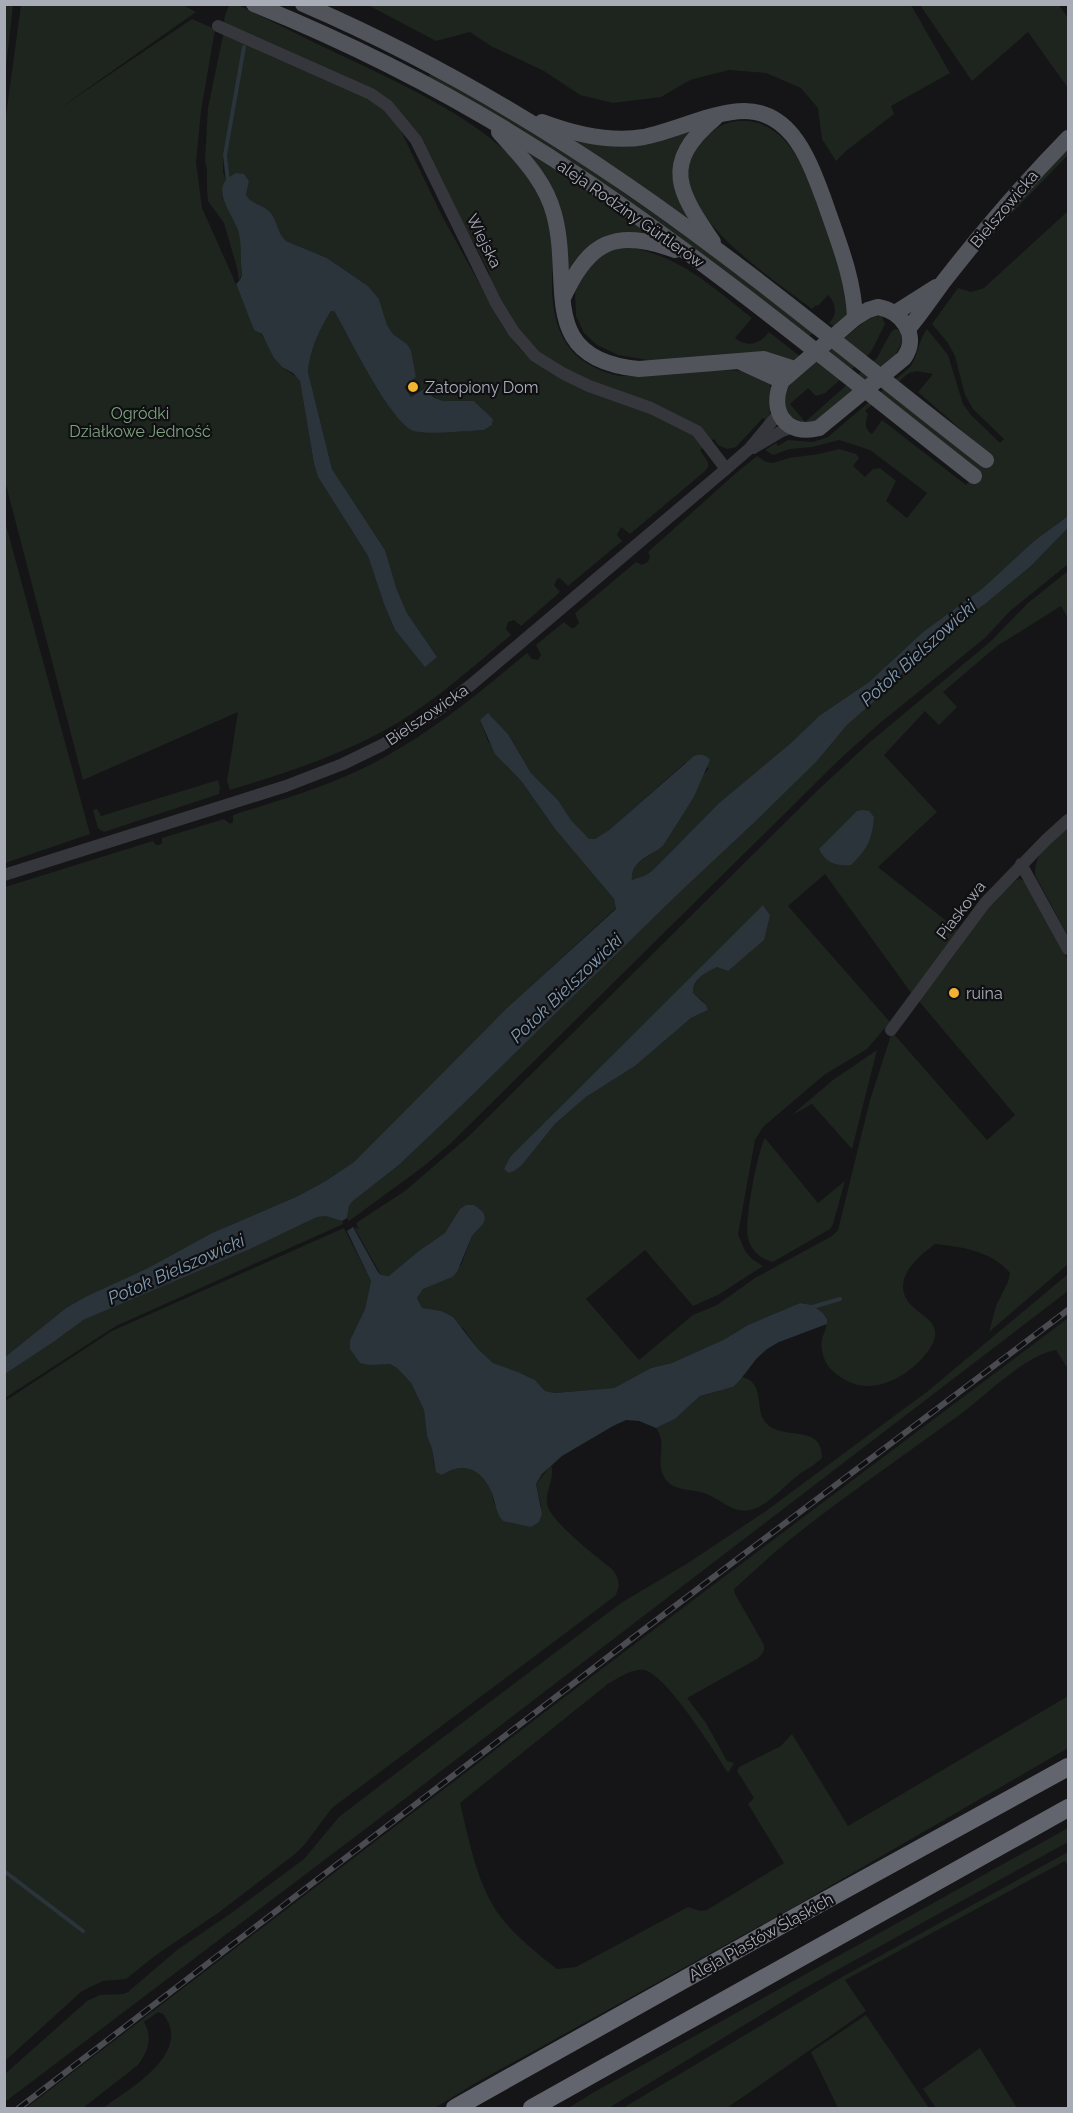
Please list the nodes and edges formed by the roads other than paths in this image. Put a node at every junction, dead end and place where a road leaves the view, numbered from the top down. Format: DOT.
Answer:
graph roads {
  1 [pos="254,4"];
  2 [pos="303,4"];
  3 [pos="218,26"];
  4 [pos="510,110"];
  5 [pos="718,115"];
  6 [pos="486,117"];
  7 [pos="1068,138"];
  8 [pos="722,255"];
  9 [pos="694,258"];
  10 [pos="849,272"];
  11 [pos="942,283"];
  12 [pos="562,299"];
  13 [pos="872,308"];
  14 [pos="895,313"];
  15 [pos="855,318"];
  16 [pos="908,329"];
  17 [pos="740,362"];
  18 [pos="795,369"];
  19 [pos="782,381"];
  20 [pos="779,413"];
  21 [pos="793,427"];
  22 [pos="749,449"];
  23 [pos="986,460"];
  24 [pos="726,469"];
  25 [pos="974,476"];
  26 [pos="1068,820"];
  27 [pos="1021,864"];
  28 [pos="4,875"];
  29 [pos="1068,949"];
  30 [pos="891,1030"];
  31 [pos="1068,1767"];
  32 [pos="1068,1808"];
  33 [pos="455,2109"];
  34 [pos="532,2109"];
  1 -- 6 [label="main road, aleja Rodziny Gürtlerów"];
  2 -- 4 [label="main road, aleja Rodziny Gürtlerów"];
  3 -- 24 [label="street, Wiejska"];
  4 -- 5 [label="main road"];
  4 -- 8 [label="main road, aleja Rodziny Gürtlerów"];
  5 -- 8 [label="main road"];
  5 -- 10 [label="main road"];
  6 -- 9 [label="main road, aleja Rodziny Gürtlerów"];
  6 -- 12 [label="main road"];
  7 -- 11 [label="main road, Bielszowicka"];
  8 -- 23 [label="main road, aleja Rodziny Gürtlerów"];
  9 -- 12 [label="main road"];
  9 -- 25 [label="main road, aleja Rodziny Gürtlerów"];
  10 -- 13 [label="main road"];
  10 -- 15 [label="main road"];
  11 -- 14 [label="main road"];
  11 -- 16 [label="main road"];
  12 -- 17 [label="main road"];
  13 -- 14 [label="main road"];
  13 -- 15 [label="main road"];
  14 -- 16 [label="main road"];
  15 -- 18 [label="main road"];
  16 -- 21 [label="main road"];
  17 -- 18 [label="main road"];
  17 -- 19 [label="main road"];
  18 -- 19 [label="main road"];
  19 -- 20 [label="main road"];
  20 -- 21 [label="main road"];
  20 -- 22 [label="street"];
  21 -- 22 [label="street"];
  22 -- 24 [label="street, Bielszowicka"];
  24 -- 28 [label="street, Bielszowicka"];
  26 -- 27 [label="street, Piaskowa"];
  27 -- 29 [label="street"];
  27 -- 30 [label="street, Piaskowa"];
  31 -- 33 [label="highway, Aleja Piastów Śląskich"];
  32 -- 34 [label="highway"];
}
